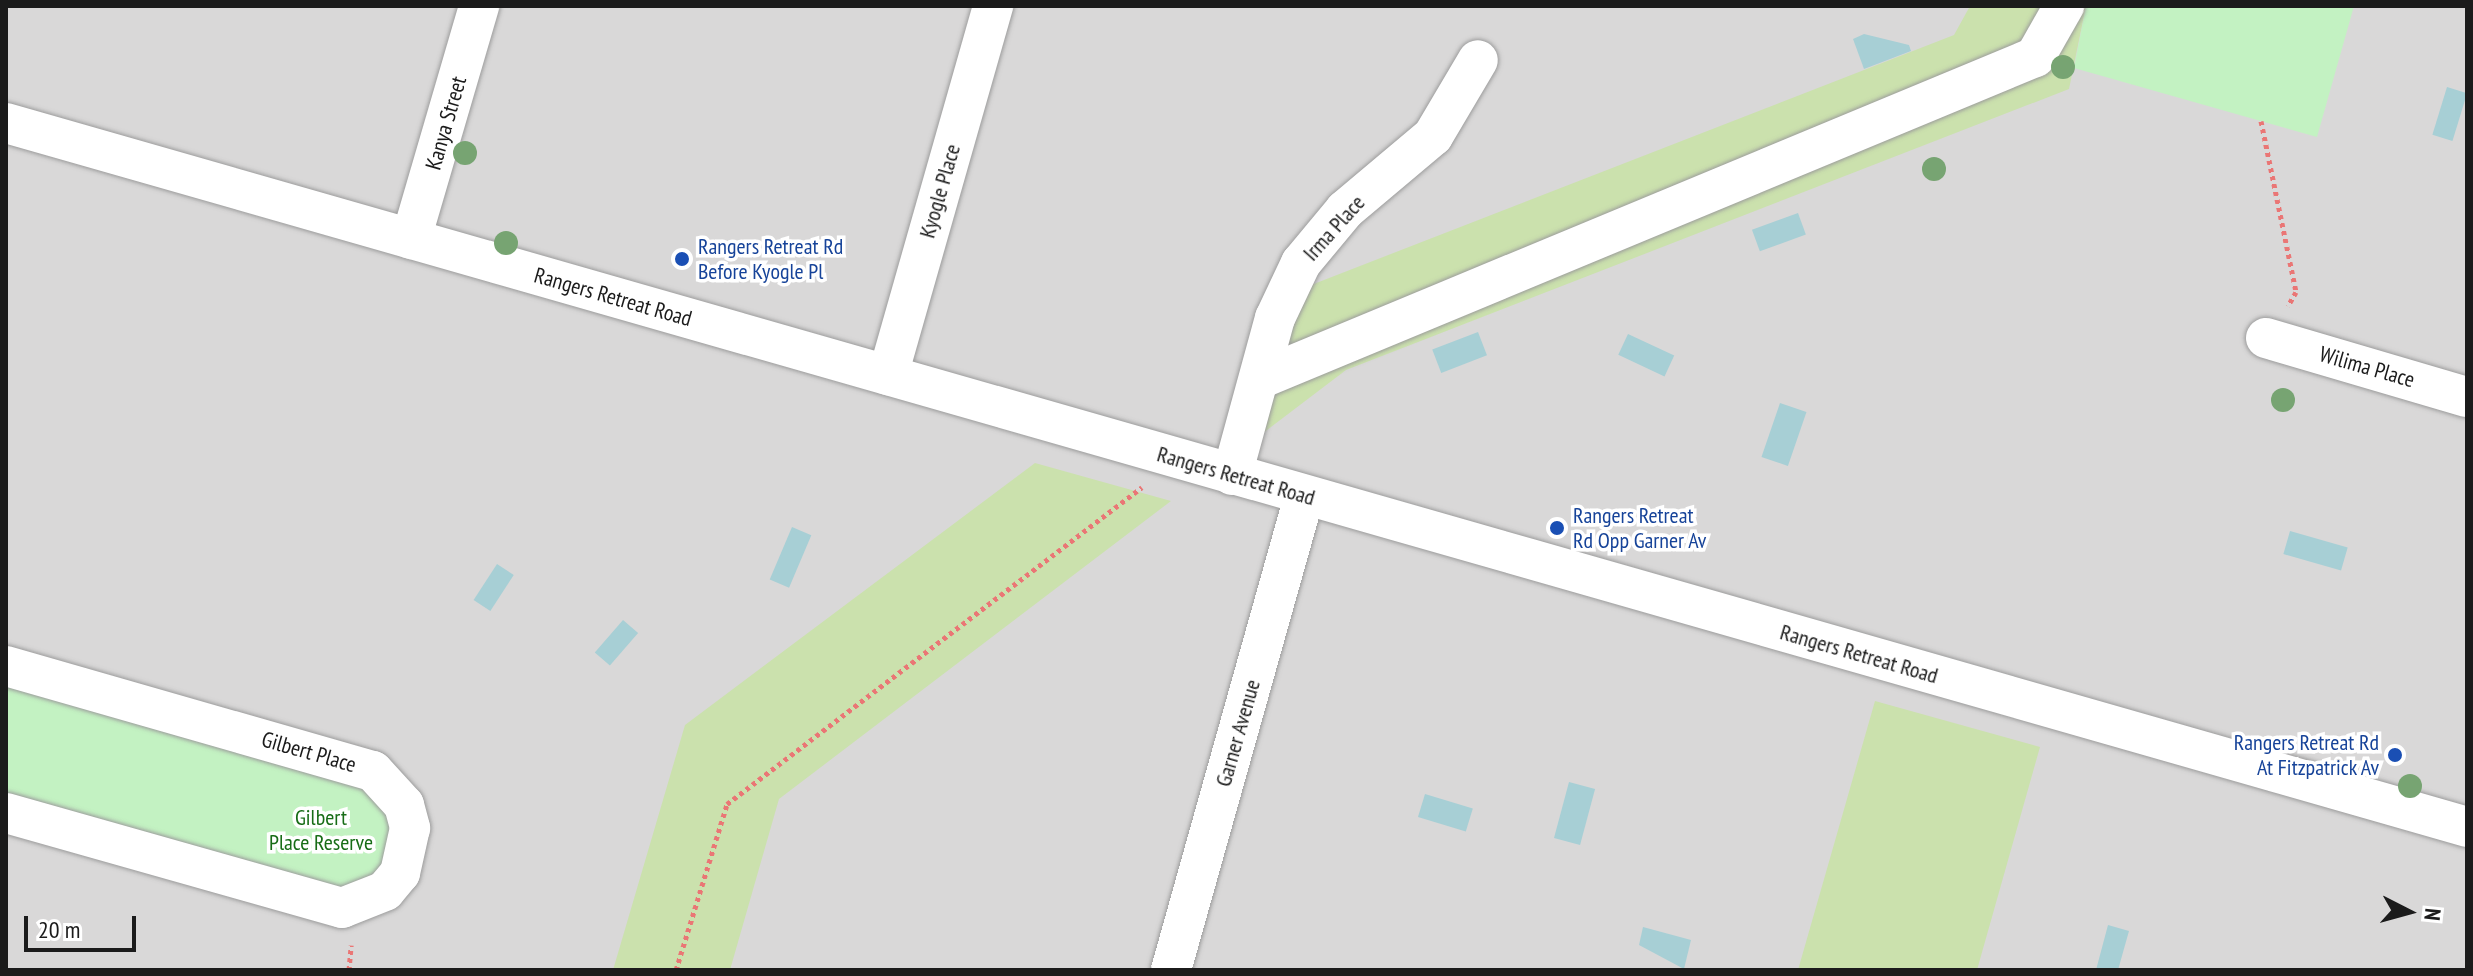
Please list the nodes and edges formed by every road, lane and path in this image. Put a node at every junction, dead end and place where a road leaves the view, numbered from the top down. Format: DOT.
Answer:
graph roads {
  1 [pos="479,6"];
  2 [pos="993,6"];
  3 [pos="2064,6"];
  4 [pos="1478,60"];
  5 [pos="2261,121"];
  6 [pos="6,123"];
  7 [pos="411,239"];
  8 [pos="2266,338"];
  9 [pos="888,375"];
  10 [pos="1262,378"];
  11 [pos="2467,397"];
  12 [pos="1178,459"];
  13 [pos="1232,475"];
  14 [pos="1304,496"];
  15 [pos="6,666"];
  16 [pos="6,813"];
  17 [pos="2467,827"];
  18 [pos="676,970"];
  19 [pos="1171,970"];
  1 -- 7 [label="street, Kanya Street"];
  2 -- 9 [label="street, Kyogle Place"];
  3 -- 10 [label="street"];
  4 -- 10 [label="street, Irma Place"];
  5 -- 8 [label="path"];
  6 -- 7 [label="street, Rangers Retreat Road"];
  7 -- 9 [label="street, Rangers Retreat Road"];
  8 -- 11 [label="street, Wilima Place"];
  9 -- 12 [label="street, Rangers Retreat Road"];
  10 -- 13 [label="street, Irma Place"];
  12 -- 13 [label="street, Rangers Retreat Road"];
  12 -- 18 [label="path"];
  13 -- 14 [label="street, Rangers Retreat Road"];
  14 -- 17 [label="street, Rangers Retreat Road"];
  14 -- 19 [label="street, Garner Avenue"];
  15 -- 16 [label="street, Gilbert Place"];
}
